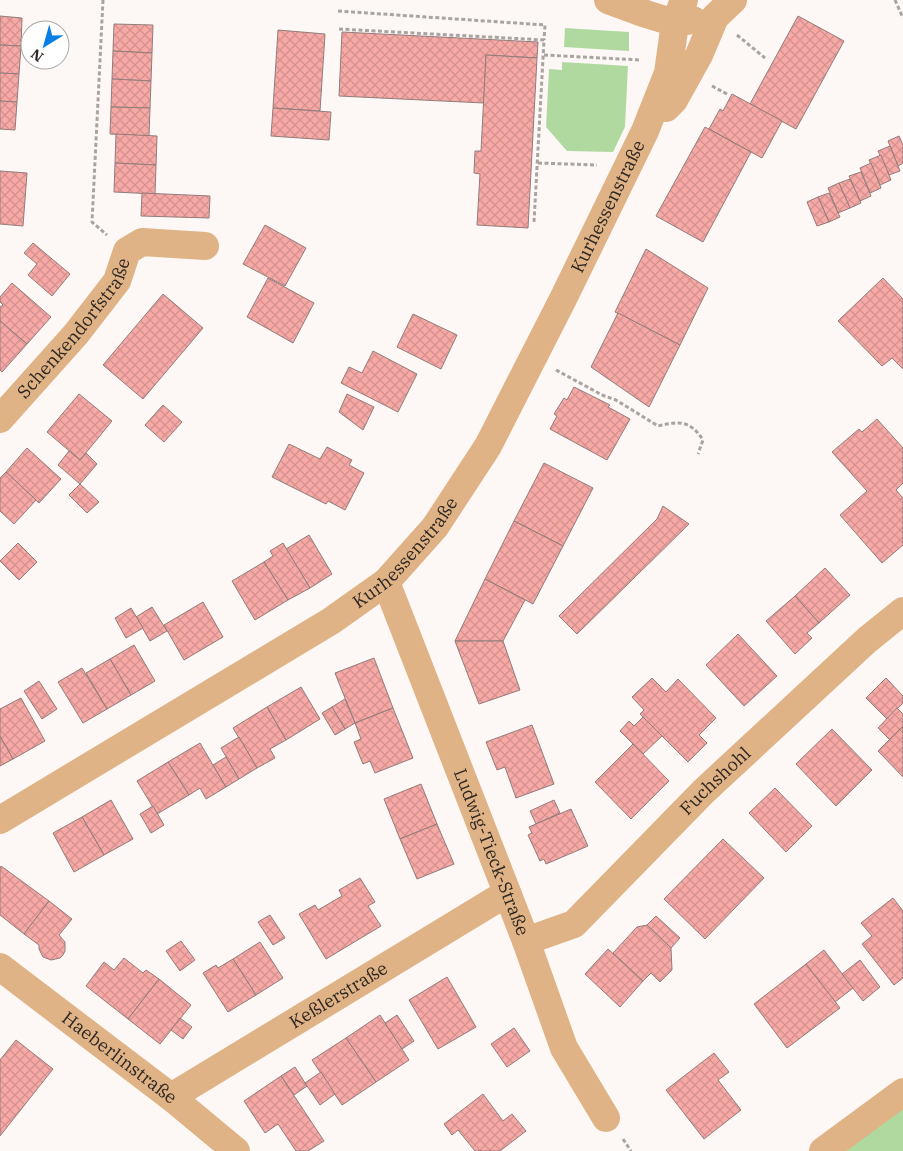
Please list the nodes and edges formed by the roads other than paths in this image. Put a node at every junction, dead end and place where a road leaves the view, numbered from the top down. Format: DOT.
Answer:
graph roads {
  1 [pos="608,0"];
  2 [pos="679,11"];
  3 [pos="720,13"];
  4 [pos="645,131"];
  5 [pos="205,246"];
  6 [pos="0,418"];
  7 [pos="386,582"];
  8 [pos="903,611"];
  9 [pos="0,820"];
  10 [pos="507,893"];
  11 [pos="526,941"];
  12 [pos="0,966"];
  13 [pos="903,1092"];
  14 [pos="171,1097"];
  15 [pos="606,1118"];
  16 [pos="236,1151"];
  17 [pos="823,1151"];
  1 -- 2 [label="street"];
  2 -- 3 [label="street"];
  2 -- 4 [label="street, Kurhessenstraße"];
  3 -- 4 [label="street, Kurhessenstraße"];
  4 -- 7 [label="street, Kurhessenstraße"];
  5 -- 6 [label="street, Schenkendorfstraße"];
  7 -- 9 [label="street, Kurhessenstraße"];
  7 -- 10 [label="street, Ludwig-Tieck-Straße"];
  8 -- 11 [label="street, Fuchshohl"];
  10 -- 11 [label="street, Ludwig-Tieck-Straße"];
  10 -- 14 [label="street, Keßlerstraße"];
  11 -- 15 [label="street, Ludwig-Tieck-Straße"];
  12 -- 14 [label="street, Haeberlinstraße"];
  13 -- 17 [label="street"];
  14 -- 16 [label="street, Haeberlinstraße"];
}
